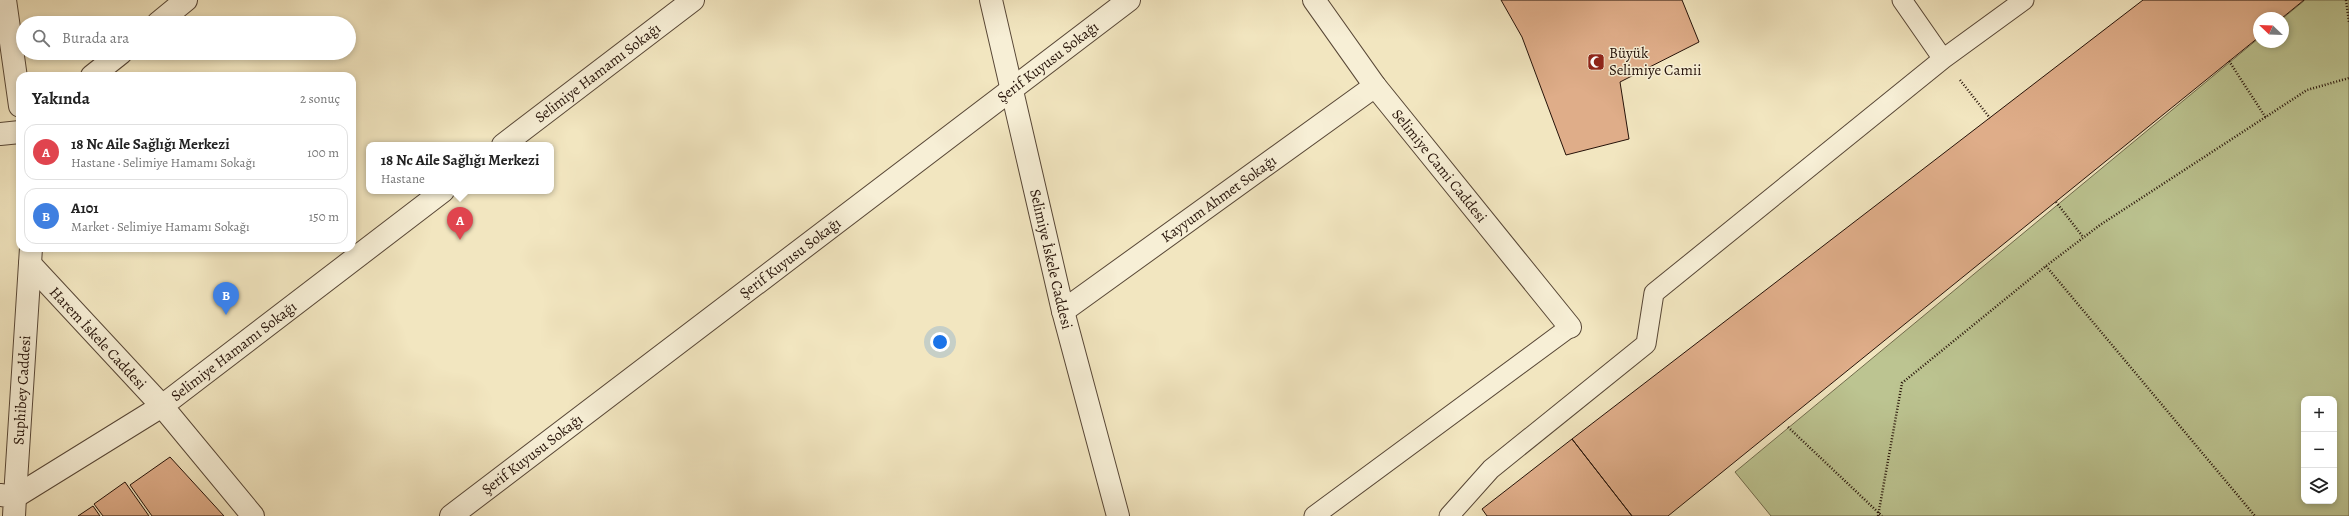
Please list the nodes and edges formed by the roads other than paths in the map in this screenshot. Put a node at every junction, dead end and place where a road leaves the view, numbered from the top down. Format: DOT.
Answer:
graph roads {
  1 [pos="5,0"];
  2 [pos="186,0"];
  3 [pos="693,0"];
  4 [pos="991,0"];
  5 [pos="1129,0"];
  6 [pos="1314,0"];
  7 [pos="1902,0"];
  8 [pos="2024,0"];
  9 [pos="167,16"];
  10 [pos="1944,59"];
  11 [pos="112,60"];
  12 [pos="97,72"];
  13 [pos="16,78"];
  14 [pos="1375,86"];
  15 [pos="1013,90"];
  16 [pos="16,132"];
  17 [pos="0,134"];
  18 [pos="507,142"];
  19 [pos="439,194"];
  20 [pos="30,256"];
  21 [pos="1063,311"];
  22 [pos="1570,327"];
  23 [pos="162,406"];
  24 [pos="10,503"];
  25 [pos="253,516"];
  26 [pos="451,516"];
  27 [pos="1118,516"];
  28 [pos="1314,516"];
  29 [pos="1449,516"];
  1 -- 13 [label="street"];
  2 -- 9 [label="street"];
  3 -- 18 [label="street, Selimiye Hamamı Sokağı"];
  4 -- 15 [label="street, Selimiye İskele Caddesi"];
  5 -- 15 [label="street, Şerif Kuyusu Sokağı"];
  6 -- 14 [label="street, Selimiye Cami Caddesi"];
  7 -- 10 [label="lane"];
  8 -- 10 [label="lane"];
  10 -- 29 [label="lane"];
  11 -- 12 [label="street"];
  14 -- 21 [label="street, Kayyum Ahmet Sokağı"];
  14 -- 22 [label="street, Selimiye Cami Caddesi"];
  15 -- 21 [label="street, Selimiye İskele Caddesi"];
  15 -- 26 [label="street, Şerif Kuyusu Sokağı"];
  16 -- 17 [label="street"];
  19 -- 23 [label="street, Selimiye Hamamı Sokağı"];
  20 -- 23 [label="street, Harem İskele Caddesi"];
  20 -- 24 [label="street, Suphibey Caddesi"];
  21 -- 27 [label="street, Selimiye İskele Caddesi"];
  22 -- 28 [label="lane"];
  23 -- 24 [label="street, Selimiye Hamamı Sokağı"];
  23 -- 25 [label="street, Harem İskele Caddesi"];
}
